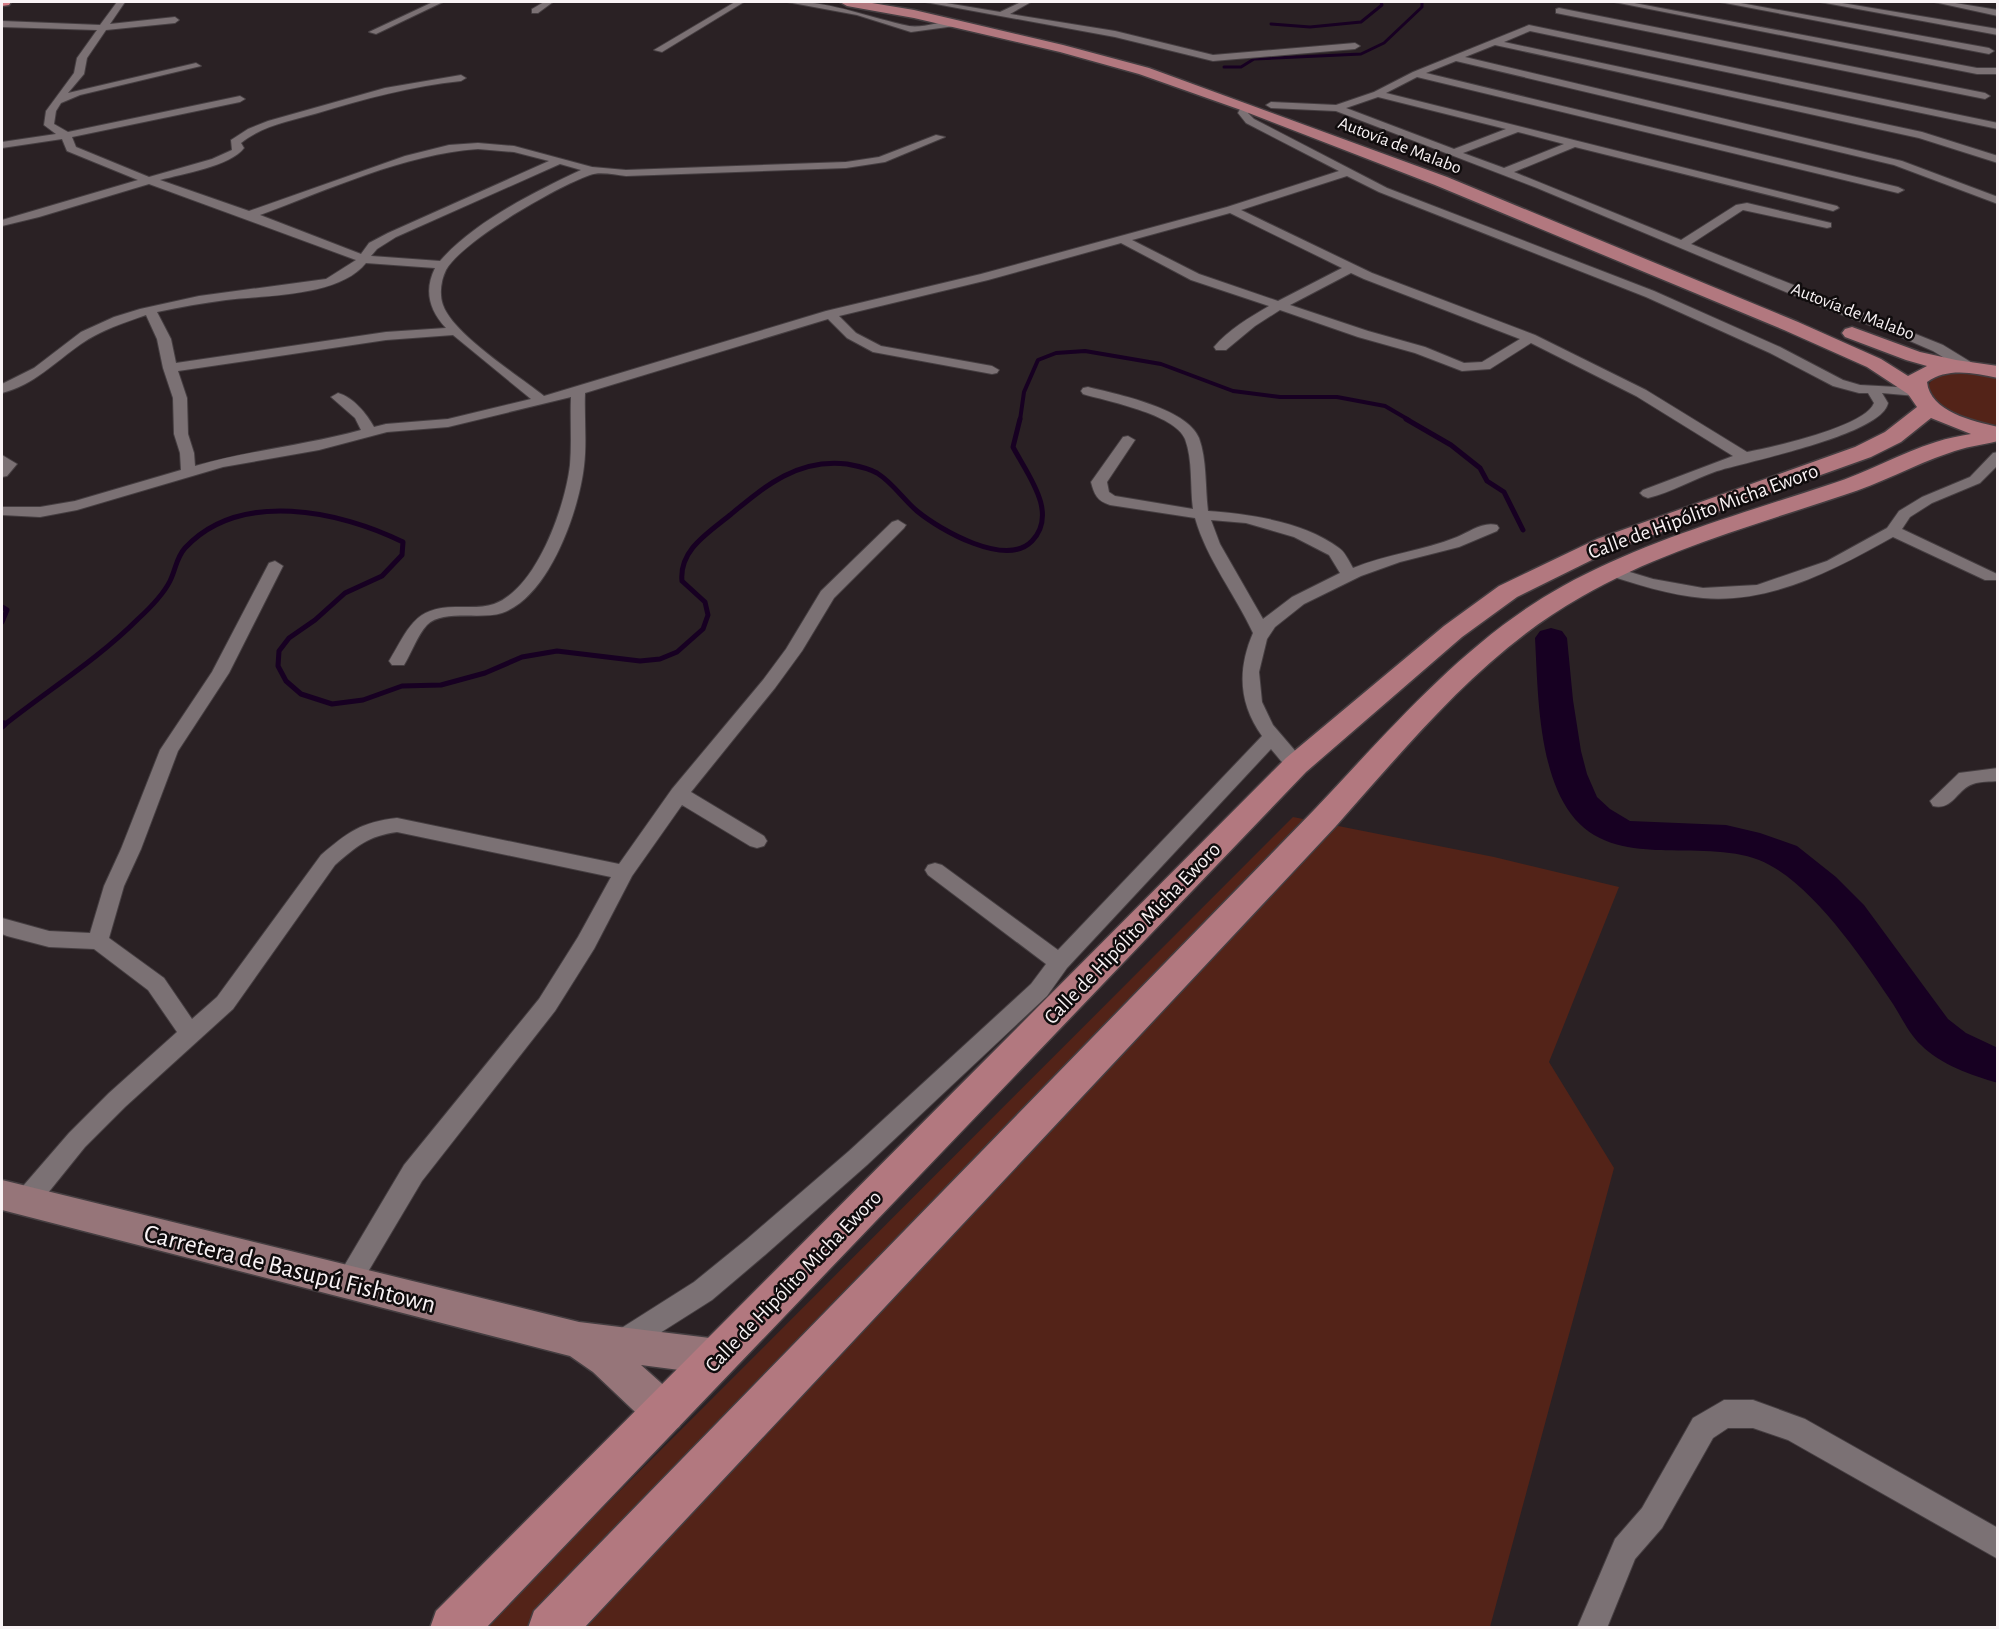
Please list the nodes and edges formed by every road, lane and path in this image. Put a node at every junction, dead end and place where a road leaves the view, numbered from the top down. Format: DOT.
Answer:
graph roads {
  1 [pos="121,2"];
  2 [pos="439,2"];
  3 [pos="549,2"];
  4 [pos="740,2"];
  5 [pos="791,2"];
  6 [pos="847,2"];
  7 [pos="886,2"];
  8 [pos="929,2"];
  9 [pos="1027,2"];
  10 [pos="1618,2"];
  11 [pos="1724,2"];
  12 [pos="1785,2"];
  13 [pos="1824,2"];
  14 [pos="1938,2"];
  15 [pos="535,11"];
  16 [pos="1558,11"];
  17 [pos="1772,11"];
  18 [pos="1998,13"];
  19 [pos="1001,15"];
  20 [pos="175,21"];
  21 [pos="955,23"];
  22 [pos="2,24"];
  23 [pos="1748,27"];
  24 [pos="101,28"];
  25 [pos="1651,30"];
  26 [pos="373,32"];
  27 [pos="1998,32"];
  28 [pos="1998,39"];
  29 [pos="1493,42"];
  30 [pos="1725,44"];
  31 [pos="1617,45"];
  32 [pos="1355,46"];
  33 [pos="659,50"];
  34 [pos="1989,51"];
  35 [pos="1456,58"];
  36 [pos="1704,63"];
  37 [pos="196,66"];
  38 [pos="1998,71"];
  39 [pos="1416,74"];
  40 [pos="461,78"];
  41 [pos="1983,87"];
  42 [pos="1668,89"];
  43 [pos="1377,94"];
  44 [pos="240,99"];
  45 [pos="58,101"];
  46 [pos="1649,103"];
  47 [pos="1271,105"];
  48 [pos="1246,107"];
  49 [pos="1337,108"];
  50 [pos="1431,109"];
  51 [pos="1640,111"];
  52 [pos="1379,125"];
  53 [pos="1998,126"];
  54 [pos="1619,128"];
  55 [pos="1514,130"];
  56 [pos="66,135"];
  57 [pos="940,136"];
  58 [pos="2,144"];
  59 [pos="1573,144"];
  60 [pos="1591,148"];
  61 [pos="1455,152"];
  62 [pos="559,160"];
  63 [pos="1998,160"];
  64 [pos="591,170"];
  65 [pos="1348,172"];
  66 [pos="1504,172"];
  67 [pos="152,180"];
  68 [pos="1898,190"];
  69 [pos="1998,201"];
  70 [pos="1833,208"];
  71 [pos="1231,209"];
  72 [pos="249,215"];
  73 [pos="2,223"];
  74 [pos="1827,225"];
  75 [pos="1122,238"];
  76 [pos="1681,245"];
  77 [pos="363,259"];
  78 [pos="442,265"];
  79 [pos="1350,268"];
  80 [pos="1282,306"];
  81 [pos="151,312"];
  82 [pos="1801,312"];
  83 [pos="831,314"];
  84 [pos="1833,326"];
  85 [pos="456,331"];
  86 [pos="1530,338"];
  87 [pos="1221,347"];
  88 [pos="170,368"];
  89 [pos="1981,369"];
  90 [pos="992,370"];
  91 [pos="1872,388"];
  92 [pos="2,389"];
  93 [pos="578,389"];
  94 [pos="1088,391"];
  95 [pos="1921,396"];
  96 [pos="338,397"];
  97 [pos="542,401"];
  98 [pos="369,431"];
  99 [pos="1998,434"];
  100 [pos="1128,440"];
  101 [pos="1998,456"];
  102 [pos="1745,457"];
  103 [pos="2,459"];
  104 [pos="188,471"];
  105 [pos="2,473"];
  106 [pos="1648,493"];
  107 [pos="2,511"];
  108 [pos="1202,515"];
  109 [pos="898,525"];
  110 [pos="1491,528"];
  111 [pos="1893,531"];
  112 [pos="275,566"];
  113 [pos="1610,571"];
  114 [pos="1349,575"];
  115 [pos="1991,577"];
  116 [pos="1261,633"];
  117 [pos="398,661"];
  118 [pos="1271,738"];
  119 [pos="1296,765"];
  120 [pos="1998,774"];
  121 [pos="679,794"];
  122 [pos="1940,801"];
  123 [pos="758,841"];
  124 [pos="935,870"];
  125 [pos="624,872"];
  126 [pos="2,926"];
  127 [pos="98,941"];
  128 [pos="1059,962"];
  129 [pos="190,1033"];
  130 [pos="14,1198"];
  131 [pos="347,1283"];
  132 [pos="600,1348"];
  133 [pos="718,1357"];
  134 [pos="664,1413"];
  135 [pos="1998,1545"];
  136 [pos="453,1628"];
  137 [pos="551,1628"];
  138 [pos="1592,1628"];
  1 -- 24 [label="street"];
  2 -- 26 [label="street"];
  3 -- 15 [label="street"];
  4 -- 33 [label="street"];
  5 -- 21 [label="street"];
  6 -- 21 [label="main road, Autovía de Malabo"];
  7 -- 47 [label="main road, Autovía de Malabo"];
  8 -- 19 [label="street"];
  9 -- 19 [label="street"];
  10 -- 23 [label="street"];
  11 -- 17 [label="street"];
  12 -- 17 [label="street"];
  13 -- 27 [label="street"];
  14 -- 18 [label="street"];
  16 -- 25 [label="street"];
  17 -- 23 [label="street"];
  17 -- 34 [label="street"];
  19 -- 32 [label="street"];
  20 -- 24 [label="street"];
  21 -- 48 [label="main road, Autovía de Malabo"];
  22 -- 24 [label="street"];
  23 -- 30 [label="street"];
  23 -- 41 [label="street"];
  24 -- 45 [label="street"];
  25 -- 30 [label="street"];
  25 -- 31 [label="street"];
  28 -- 34 [label="street"];
  29 -- 31 [label="street"];
  29 -- 35 [label="street"];
  29 -- 42 [label="street"];
  30 -- 36 [label="street"];
  30 -- 41 [label="street"];
  31 -- 36 [label="street"];
  34 -- 41 [label="street"];
  35 -- 39 [label="street"];
  35 -- 46 [label="street"];
  36 -- 42 [label="street"];
  36 -- 53 [label="street"];
  37 -- 45 [label="street"];
  38 -- 41 [label="street"];
  39 -- 43 [label="street"];
  39 -- 54 [label="street"];
  40 -- 67 [label="street"];
  42 -- 46 [label="street"];
  42 -- 63 [label="street"];
  43 -- 49 [label="street"];
  43 -- 50 [label="street"];
  44 -- 56 [label="street"];
  45 -- 56 [label="street"];
  46 -- 51 [label="street"];
  46 -- 69 [label="street"];
  47 -- 49 [label="street"];
  47 -- 82 [label="main road, Autovía de Malabo"];
  48 -- 65 [label="street"];
  48 -- 95 [label="main road, Autovía de Malabo"];
  49 -- 52 [label="street"];
  50 -- 52 [label="street"];
  50 -- 55 [label="street"];
  52 -- 61 [label="street"];
  54 -- 60 [label="street"];
  54 -- 68 [label="street"];
  55 -- 59 [label="street"];
  55 -- 61 [label="street"];
  56 -- 58 [label="street"];
  56 -- 67 [label="street"];
  57 -- 64 [label="street"];
  59 -- 60 [label="street"];
  59 -- 66 [label="street"];
  60 -- 70 [label="street"];
  61 -- 66 [label="street"];
  62 -- 64 [label="street"];
  62 -- 72 [label="street"];
  62 -- 77 [label="street"];
  64 -- 78 [label="street"];
  65 -- 71 [label="street"];
  65 -- 91 [label="street"];
  66 -- 76 [label="street"];
  67 -- 72 [label="street"];
  67 -- 73 [label="street"];
  71 -- 75 [label="street"];
  71 -- 79 [label="street"];
  72 -- 77 [label="street"];
  74 -- 76 [label="street"];
  75 -- 80 [label="street"];
  75 -- 83 [label="street"];
  76 -- 89 [label="street"];
  77 -- 78 [label="street"];
  77 -- 81 [label="street"];
  78 -- 85 [label="street"];
  79 -- 80 [label="street"];
  79 -- 86 [label="street"];
  80 -- 86 [label="street"];
  80 -- 87 [label="street"];
  81 -- 88 [label="street"];
  81 -- 92 [label="street"];
  83 -- 90 [label="street"];
  83 -- 93 [label="street"];
  84 -- 89 [label="main road, Autovía de Malabo"];
  85 -- 88 [label="street"];
  85 -- 97 [label="street"];
  86 -- 102 [label="street"];
  88 -- 104 [label="street"];
  89 -- 95 [label="main road, Calle de Hipólito Micha Eworo"];
  91 -- 95 [label="street"];
  91 -- 102 [label="street"];
  93 -- 97 [label="street"];
  93 -- 117 [label="street"];
  94 -- 108 [label="street"];
  95 -- 99 [label="main road, Autovía de Malabo"];
  95 -- 119 [label="main road, Calle de Hipólito Micha Eworo"];
  96 -- 98 [label="street"];
  97 -- 98 [label="street"];
  98 -- 104 [label="street"];
  99 -- 113 [label="main road, Calle de Hipólito Micha Eworo"];
  100 -- 108 [label="street"];
  101 -- 111 [label="street"];
  102 -- 106 [label="street"];
  103 -- 105 [label="street"];
  104 -- 107 [label="street"];
  108 -- 114 [label="street"];
  108 -- 116 [label="street"];
  109 -- 121 [label="street"];
  110 -- 114 [label="street"];
  111 -- 113 [label="street"];
  111 -- 115 [label="street"];
  112 -- 127 [label="street"];
  113 -- 137 [label="main road, Calle de Hipólito Micha Eworo"];
  114 -- 116 [label="street"];
  116 -- 118 [label="street"];
  118 -- 119 [label="street"];
  118 -- 128 [label="street"];
  119 -- 133 [label="main road, Calle de Hipólito Micha Eworo"];
  120 -- 122 [label="street"];
  121 -- 123 [label="street"];
  121 -- 125 [label="street"];
  124 -- 128 [label="street"];
  125 -- 129 [label="street"];
  125 -- 131 [label="street"];
  126 -- 127 [label="street"];
  127 -- 129 [label="street"];
  128 -- 132 [label="street"];
  129 -- 130 [label="street"];
  130 -- 131 [label="street, Carretera de Basupú Fishtown"];
  131 -- 132 [label="street, Carretera de Basupú Fishtown"];
  132 -- 133 [label="street, Carretera de Basupú Fishtown"];
  132 -- 134 [label="street, Carretera de Basupú Fishtown"];
  133 -- 134 [label="main road, Calle de Hipólito Micha Eworo"];
  134 -- 136 [label="main road, Calle de Hipólito Micha Eworo"];
  135 -- 138 [label="street"];
}
